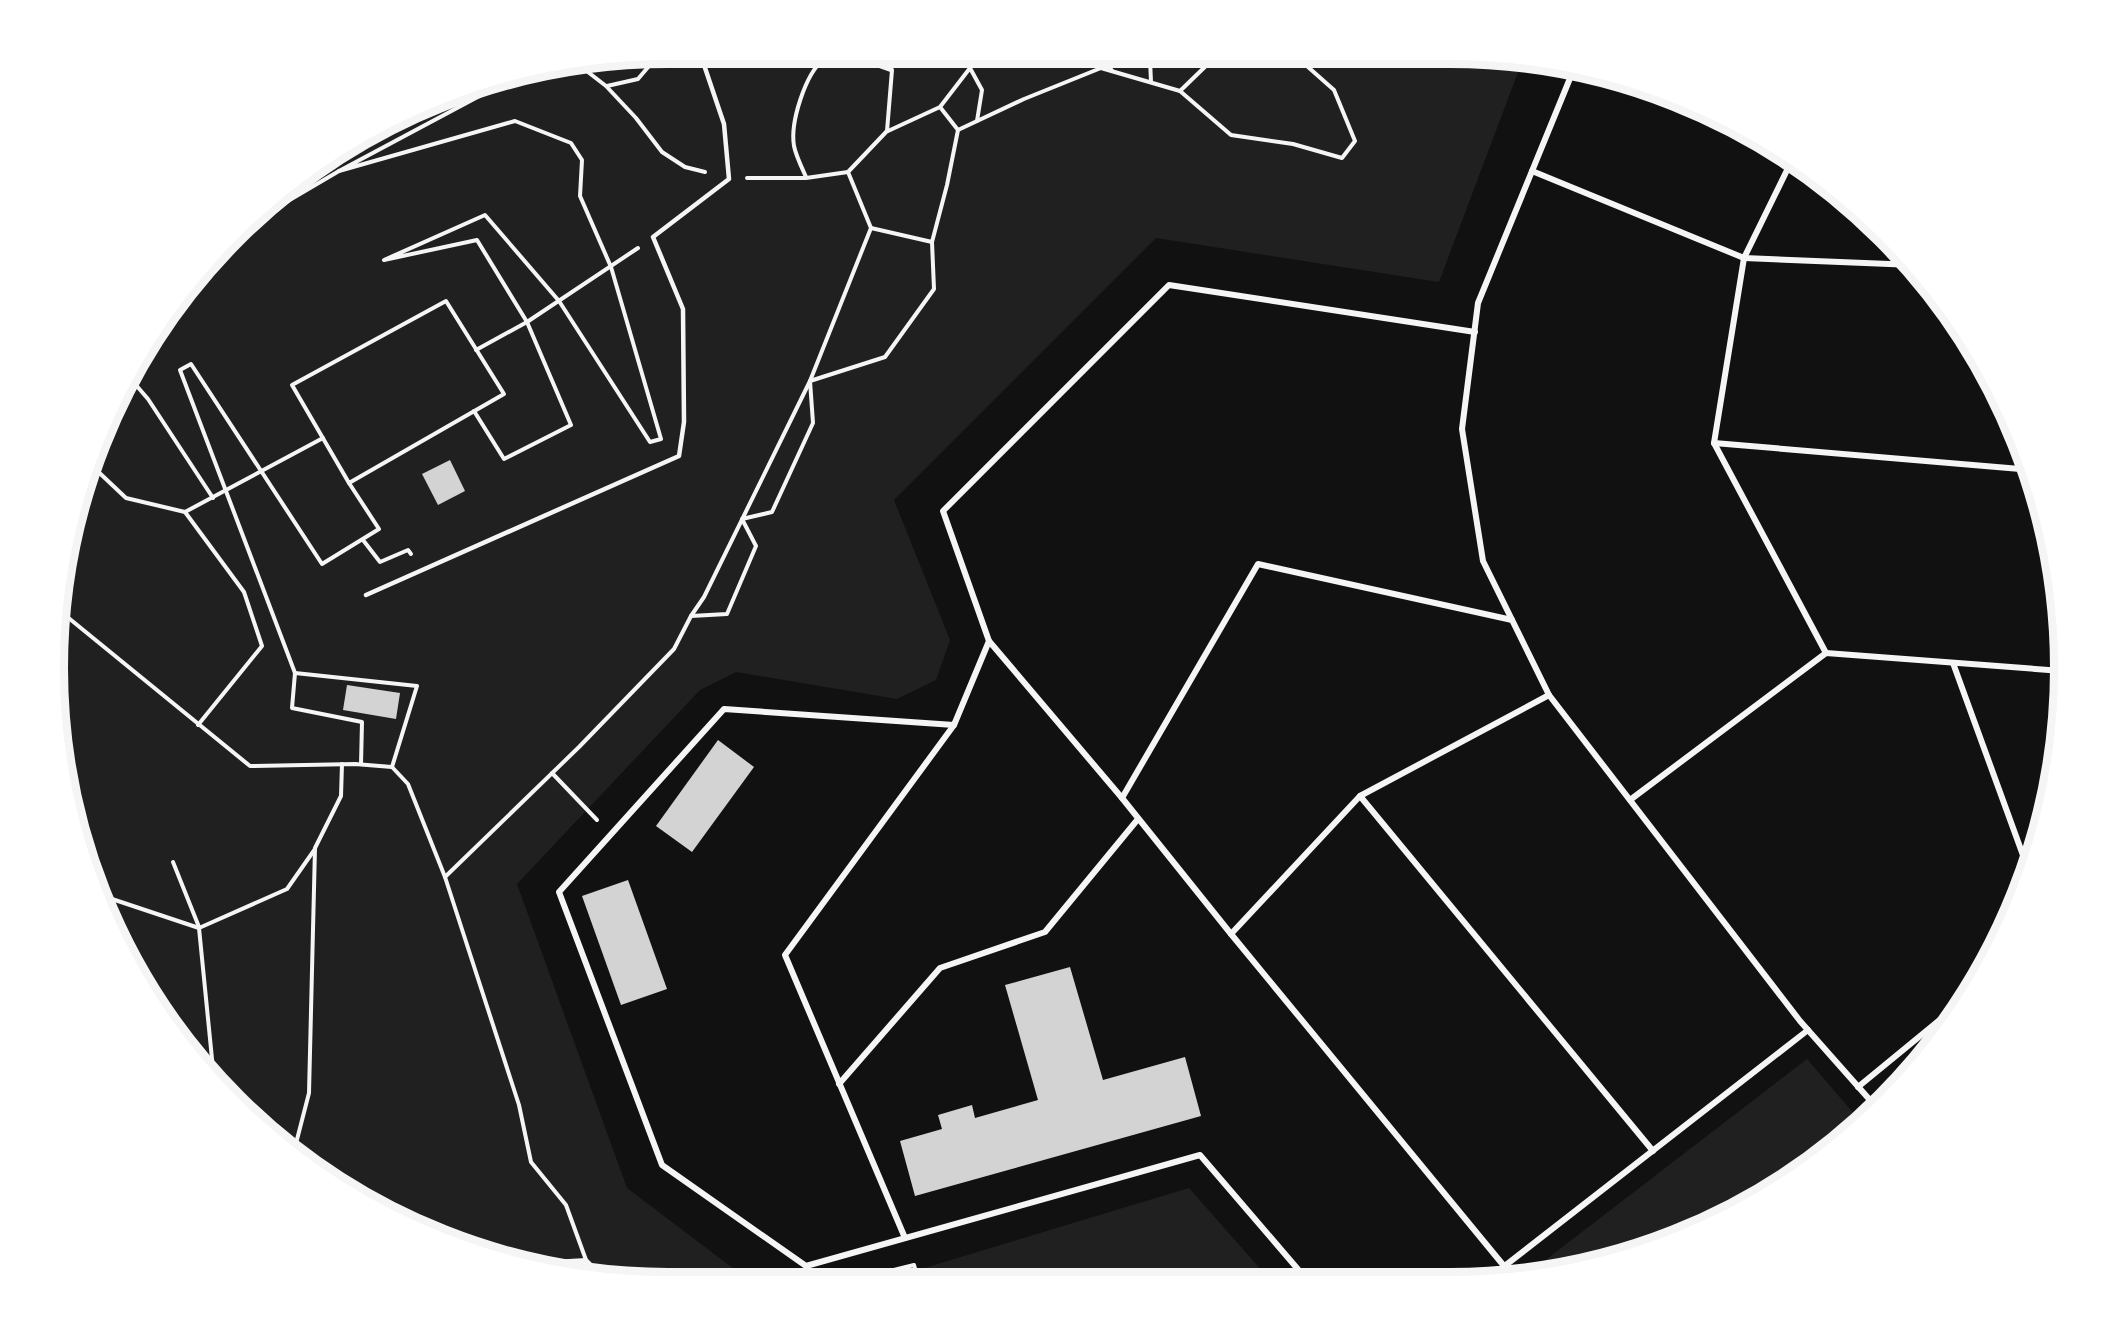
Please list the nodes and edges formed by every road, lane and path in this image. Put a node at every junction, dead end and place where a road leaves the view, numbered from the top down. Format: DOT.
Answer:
graph roads {
  1 [pos="704,64"];
  2 [pos="875,64"];
  3 [pos="889,64"];
  4 [pos="969,64"];
  5 [pos="1108,64"];
  6 [pos="1150,64"];
  7 [pos="1208,64"];
  8 [pos="1305,64"];
  9 [pos="649,65"];
  10 [pos="817,65"];
  11 [pos="970,68"];
  12 [pos="892,70"];
  13 [pos="586,71"];
  14 [pos="1112,71"];
  15 [pos="1570,77"];
  16 [pos="1151,82"];
  17 [pos="606,86"];
  18 [pos="1180,91"];
  19 [pos="483,94"];
  20 [pos="940,107"];
  21 [pos="977,121"];
  22 [pos="958,130"];
  23 [pos="887,131"];
  24 [pos="1788,168"];
  25 [pos="339,171"];
  26 [pos="1532,171"];
  27 [pos="848,172"];
  28 [pos="806,178"];
  29 [pos="729,179"];
  30 [pos="281,205"];
  31 [pos="871,228"];
  32 [pos="932,242"];
  33 [pos="631,254"];
  34 [pos="1744,258"];
  35 [pos="1900,264"];
  36 [pos="610,267"];
  37 [pos="559,301"];
  38 [pos="526,322"];
  39 [pos="1475,332"];
  40 [pos="476,350"];
  41 [pos="810,381"];
  42 [pos="135,385"];
  43 [pos="474,411"];
  44 [pos="323,438"];
  45 [pos="1714,443"];
  46 [pos="2020,469"];
  47 [pos="261,470"];
  48 [pos="98,471"];
  49 [pos="349,483"];
  50 [pos="226,490"];
  51 [pos="213,498"];
  52 [pos="185,512"];
  53 [pos="742,519"];
  54 [pos="363,539"];
  55 [pos="420,571"];
  56 [pos="366,595"];
  57 [pos="691,616"];
  58 [pos="67,618"];
  59 [pos="1512,620"];
  60 [pos="989,641"];
  61 [pos="1826,652"];
  62 [pos="1953,663"];
  63 [pos="2054,670"];
  64 [pos="295,673"];
  65 [pos="1550,695"];
  66 [pos="198,724"];
  67 [pos="954,725"];
  68 [pos="342,764"];
  69 [pos="361,765"];
  70 [pos="392,767"];
  71 [pos="552,773"];
  72 [pos="1360,796"];
  73 [pos="1122,798"];
  74 [pos="1630,800"];
  75 [pos="1138,819"];
  76 [pos="610,834"];
  77 [pos="315,848"];
  78 [pos="2024,857"];
  79 [pos="173,862"];
  80 [pos="445,877"];
  81 [pos="109,898"];
  82 [pos="199,928"];
  83 [pos="1231,934"];
  84 [pos="1943,1018"];
  85 [pos="1808,1030"];
  86 [pos="213,1065"];
  87 [pos="839,1083"];
  88 [pos="1858,1087"];
  89 [pos="1872,1102"];
  90 [pos="296,1144"];
  91 [pos="1653,1151"];
  92 [pos="905,1238"];
  93 [pos="586,1260"];
  94 [pos="556,1262"];
  95 [pos="586,1266"];
  96 [pos="1504,1266"];
  97 [pos="593,1267"];
  98 [pos="1499,1270"];
  99 [pos="885,1272"];
  100 [pos="916,1272"];
  101 [pos="1300,1272"];
  1 -- 29 [label="lane"];
  2 -- 12 [label="path"];
  3 -- 12 [label="path"];
  4 -- 11 [label="path"];
  5 -- 14 [label="path"];
  6 -- 16 [label="path"];
  7 -- 18 [label="path"];
  8 -- 18 [label="path"];
  9 -- 17 [label="path"];
  10 -- 28 [label="path"];
  11 -- 20 [label="path"];
  11 -- 21 [label="path"];
  12 -- 23 [label="path"];
  13 -- 17 [label="path"];
  14 -- 16 [label="path"];
  14 -- 21 [label="path"];
  15 -- 26 [label="street"];
  16 -- 18 [label="path"];
  17 -- 29 [label="path"];
  19 -- 25 [label="path"];
  20 -- 22 [label="path"];
  20 -- 23 [label="path"];
  21 -- 22 [label="path"];
  22 -- 32 [label="path"];
  23 -- 27 [label="path"];
  24 -- 34 [label="street"];
  25 -- 30 [label="path"];
  25 -- 36 [label="path"];
  26 -- 34 [label="street"];
  26 -- 39 [label="street"];
  27 -- 28 [label="path"];
  27 -- 31 [label="path"];
  28 -- 29 [label="path"];
  29 -- 55 [label="lane"];
  31 -- 32 [label="path"];
  31 -- 41 [label="path"];
  32 -- 41 [label="path"];
  33 -- 36 [label="path"];
  34 -- 35 [label="street"];
  34 -- 45 [label="street"];
  36 -- 37 [label="path"];
  36 -- 37 [label="path"];
  37 -- 38 [label="path"];
  37 -- 38 [label="path"];
  38 -- 40 [label="path"];
  38 -- 43 [label="path"];
  39 -- 59 [label="street"];
  39 -- 60 [label="street"];
  40 -- 43 [label="path"];
  40 -- 44 [label="path"];
  41 -- 53 [label="path"];
  41 -- 53 [label="path"];
  42 -- 51 [label="path"];
  43 -- 49 [label="path"];
  44 -- 47 [label="path"];
  44 -- 49 [label="path"];
  45 -- 46 [label="street"];
  45 -- 61 [label="street"];
  47 -- 50 [label="path"];
  47 -- 50 [label="path"];
  47 -- 54 [label="path"];
  48 -- 52 [label="path"];
  49 -- 54 [label="path"];
  50 -- 51 [label="path"];
  50 -- 64 [label="path"];
  51 -- 52 [label="path"];
  52 -- 66 [label="path"];
  53 -- 57 [label="path"];
  53 -- 57 [label="path"];
  54 -- 55 [label="path"];
  55 -- 56 [label="lane"];
  57 -- 71 [label="path"];
  58 -- 66 [label="path"];
  59 -- 65 [label="street"];
  59 -- 73 [label="street"];
  60 -- 67 [label="street"];
  60 -- 73 [label="street"];
  61 -- 62 [label="street"];
  61 -- 74 [label="street"];
  62 -- 63 [label="street"];
  62 -- 78 [label="street"];
  64 -- 69 [label="path"];
  64 -- 70 [label="path"];
  65 -- 72 [label="street"];
  65 -- 74 [label="street"];
  66 -- 68 [label="path"];
  67 -- 76 [label="street"];
  67 -- 87 [label="street"];
  68 -- 69 [label="path"];
  68 -- 77 [label="path"];
  69 -- 70 [label="path"];
  70 -- 80 [label="path"];
  71 -- 76 [label="path"];
  71 -- 80 [label="path"];
  72 -- 83 [label="street"];
  72 -- 91 [label="street"];
  73 -- 75 [label="street"];
  74 -- 85 [label="street"];
  75 -- 83 [label="street"];
  75 -- 87 [label="street"];
  76 -- 92 [label="street"];
  77 -- 82 [label="path"];
  77 -- 90 [label="path"];
  79 -- 82 [label="path"];
  80 -- 93 [label="path"];
  81 -- 82 [label="path"];
  82 -- 86 [label="path"];
  83 -- 96 [label="street"];
  84 -- 88 [label="street"];
  85 -- 88 [label="street"];
  85 -- 91 [label="street"];
  87 -- 92 [label="street"];
  88 -- 89 [label="street"];
  91 -- 96 [label="street"];
  92 -- 101 [label="street"];
  93 -- 94 [label="path"];
  93 -- 95 [label="path"];
  93 -- 97 [label="path"];
  96 -- 98 [label="street"];
  99 -- 100 [label="path"];
}
